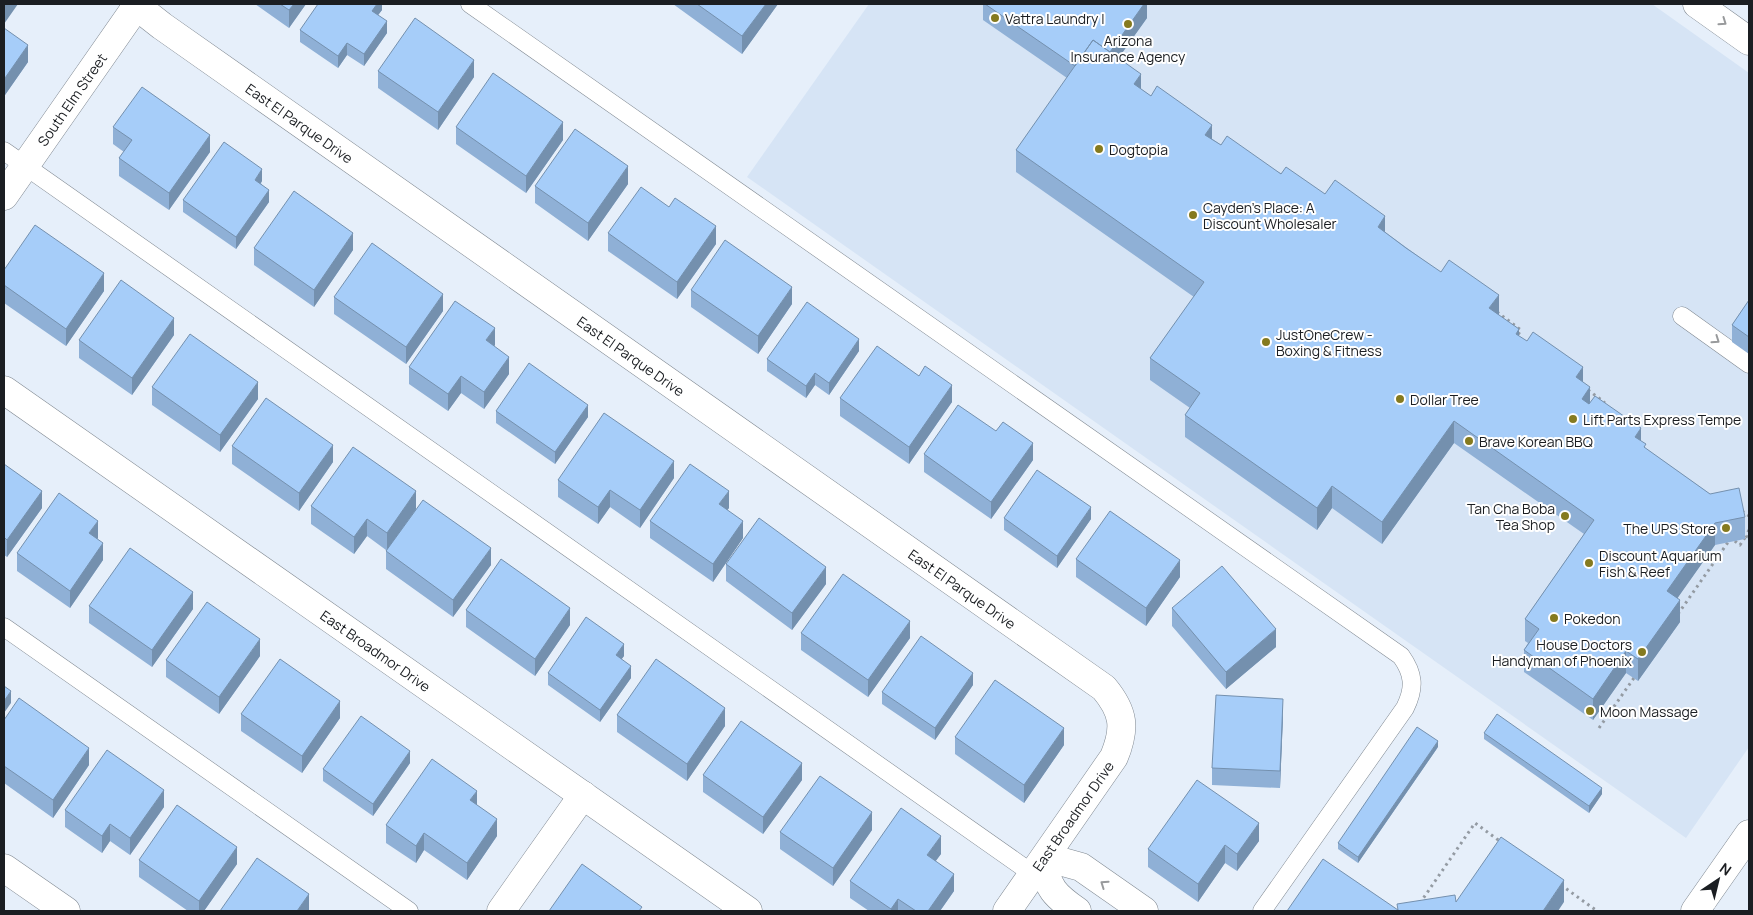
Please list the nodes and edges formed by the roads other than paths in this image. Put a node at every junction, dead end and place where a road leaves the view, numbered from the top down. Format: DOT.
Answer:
graph roads {
  1 [pos="470,4"];
  2 [pos="1697,4"];
  3 [pos="136,5"];
  4 [pos="1749,41"];
  5 [pos="14,159"];
  6 [pos="4,196"];
  7 [pos="1682,316"];
  8 [pos="1749,364"];
  9 [pos="4,390"];
  10 [pos="4,627"];
  11 [pos="1121,715"];
  12 [pos="583,795"];
  13 [pos="1749,834"];
  14 [pos="4,868"];
  15 [pos="1037,868"];
  16 [pos="66,911"];
  17 [pos="409,911"];
  18 [pos="501,911"];
  19 [pos="748,911"];
  20 [pos="1007,911"];
  21 [pos="1078,911"];
  22 [pos="1144,911"];
  23 [pos="1262,911"];
  24 [pos="1695,911"];
  1 -- 23 [label="lane"];
  2 -- 4 [label="street, one-way"];
  3 -- 5 [label="street, South Elm Street"];
  3 -- 11 [label="street, East El Parque Drive"];
  5 -- 6 [label="street, South Elm Street"];
  5 -- 15 [label="lane"];
  7 -- 8 [label="lane, one-way"];
  9 -- 12 [label="street, East Broadmor Drive"];
  10 -- 17 [label="lane"];
  11 -- 15 [label="street, East Broadmor Drive"];
  12 -- 18 [label="street"];
  12 -- 19 [label="street, East Broadmor Drive"];
  13 -- 24 [label="street"];
  14 -- 16 [label="street"];
  15 -- 20 [label="street, East Broadmor Drive"];
  15 -- 21 [label="street"];
  22 -- 15 [label="street, one-way"];
}
